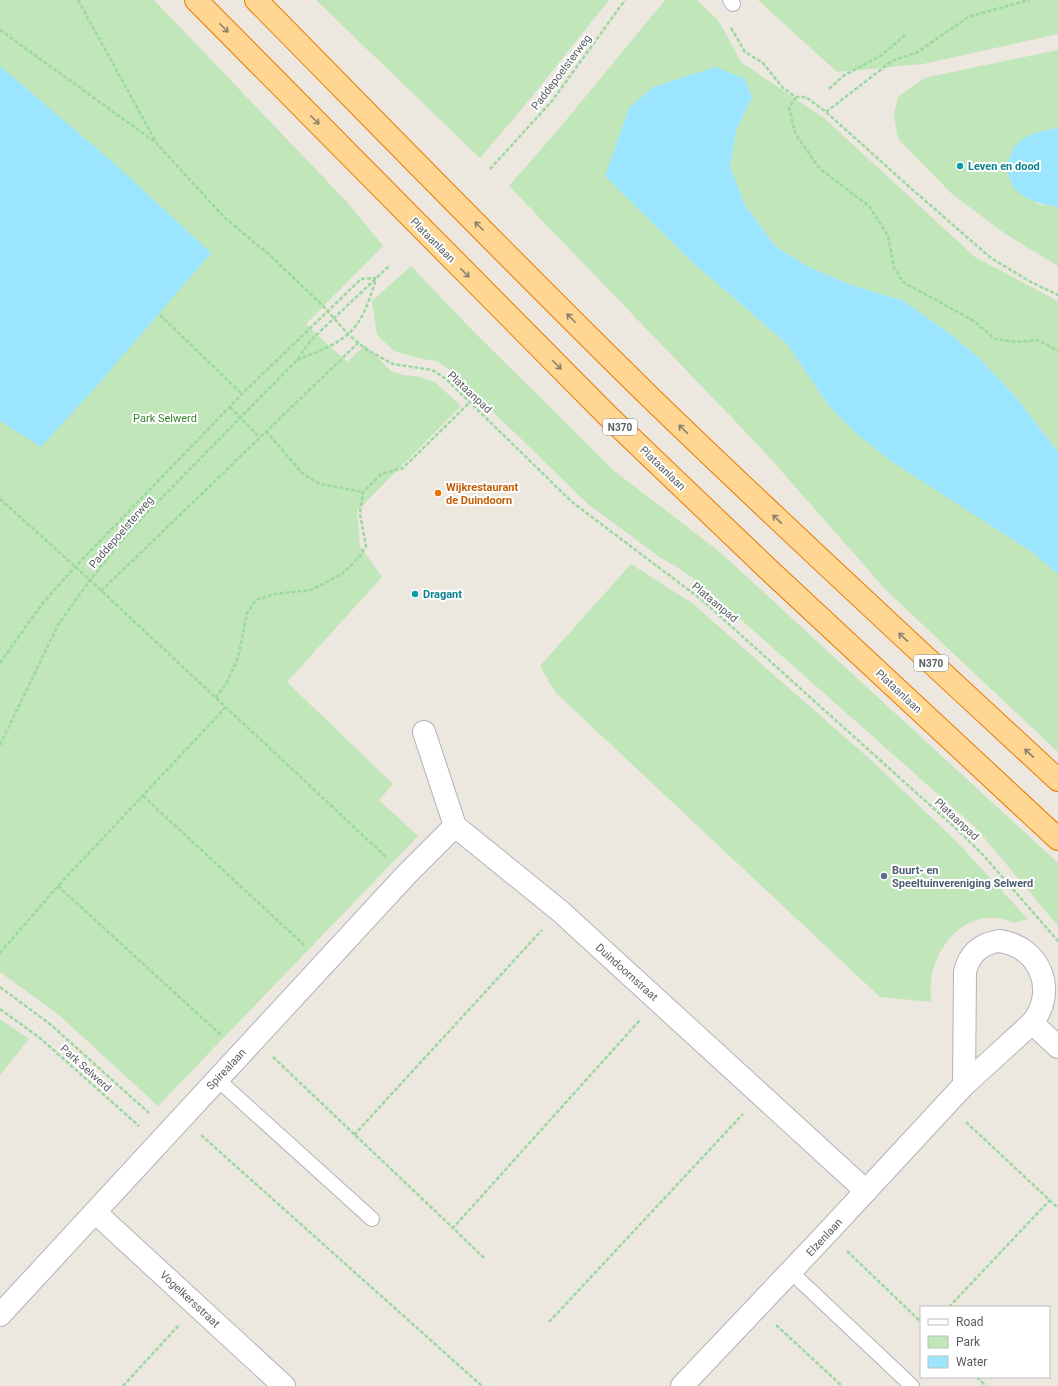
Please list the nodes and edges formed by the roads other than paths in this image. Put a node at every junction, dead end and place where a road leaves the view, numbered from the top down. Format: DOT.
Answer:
graph roads {
  1 [pos="196,0"];
  2 [pos="256,0"];
  3 [pos="424,732"];
  4 [pos="1058,780"];
  5 [pos="455,826"];
  6 [pos="1058,838"];
  7 [pos="1032,1023"];
  8 [pos="1058,1047"];
  9 [pos="217,1079"];
  10 [pos="964,1085"];
  11 [pos="866,1191"];
  12 [pos="96,1213"];
  13 [pos="372,1219"];
  14 [pos="791,1272"];
  15 [pos="0,1315"];
  16 [pos="284,1386"];
  17 [pos="682,1386"];
  18 [pos="912,1386"];
  1 -- 6 [label="highway, Plataanlaan / N370, one-way"];
  4 -- 2 [label="highway, N370, one-way"];
  3 -- 5 [label="street"];
  5 -- 9 [label="street, Spirealaan"];
  5 -- 11 [label="street, Duindoornstraat"];
  7 -- 8 [label="street"];
  7 -- 10 [label="street, Elzenlaan"];
  7 -- 10 [label="street, Elzenlaan"];
  9 -- 12 [label="street, Spirealaan"];
  9 -- 13 [label="lane"];
  10 -- 11 [label="street, Elzenlaan"];
  11 -- 14 [label="street, Elzenlaan"];
  12 -- 15 [label="street, Spirealaan"];
  12 -- 16 [label="street, Vogelkersstraat"];
  14 -- 17 [label="street, Elzenlaan"];
  14 -- 18 [label="lane"];
}
